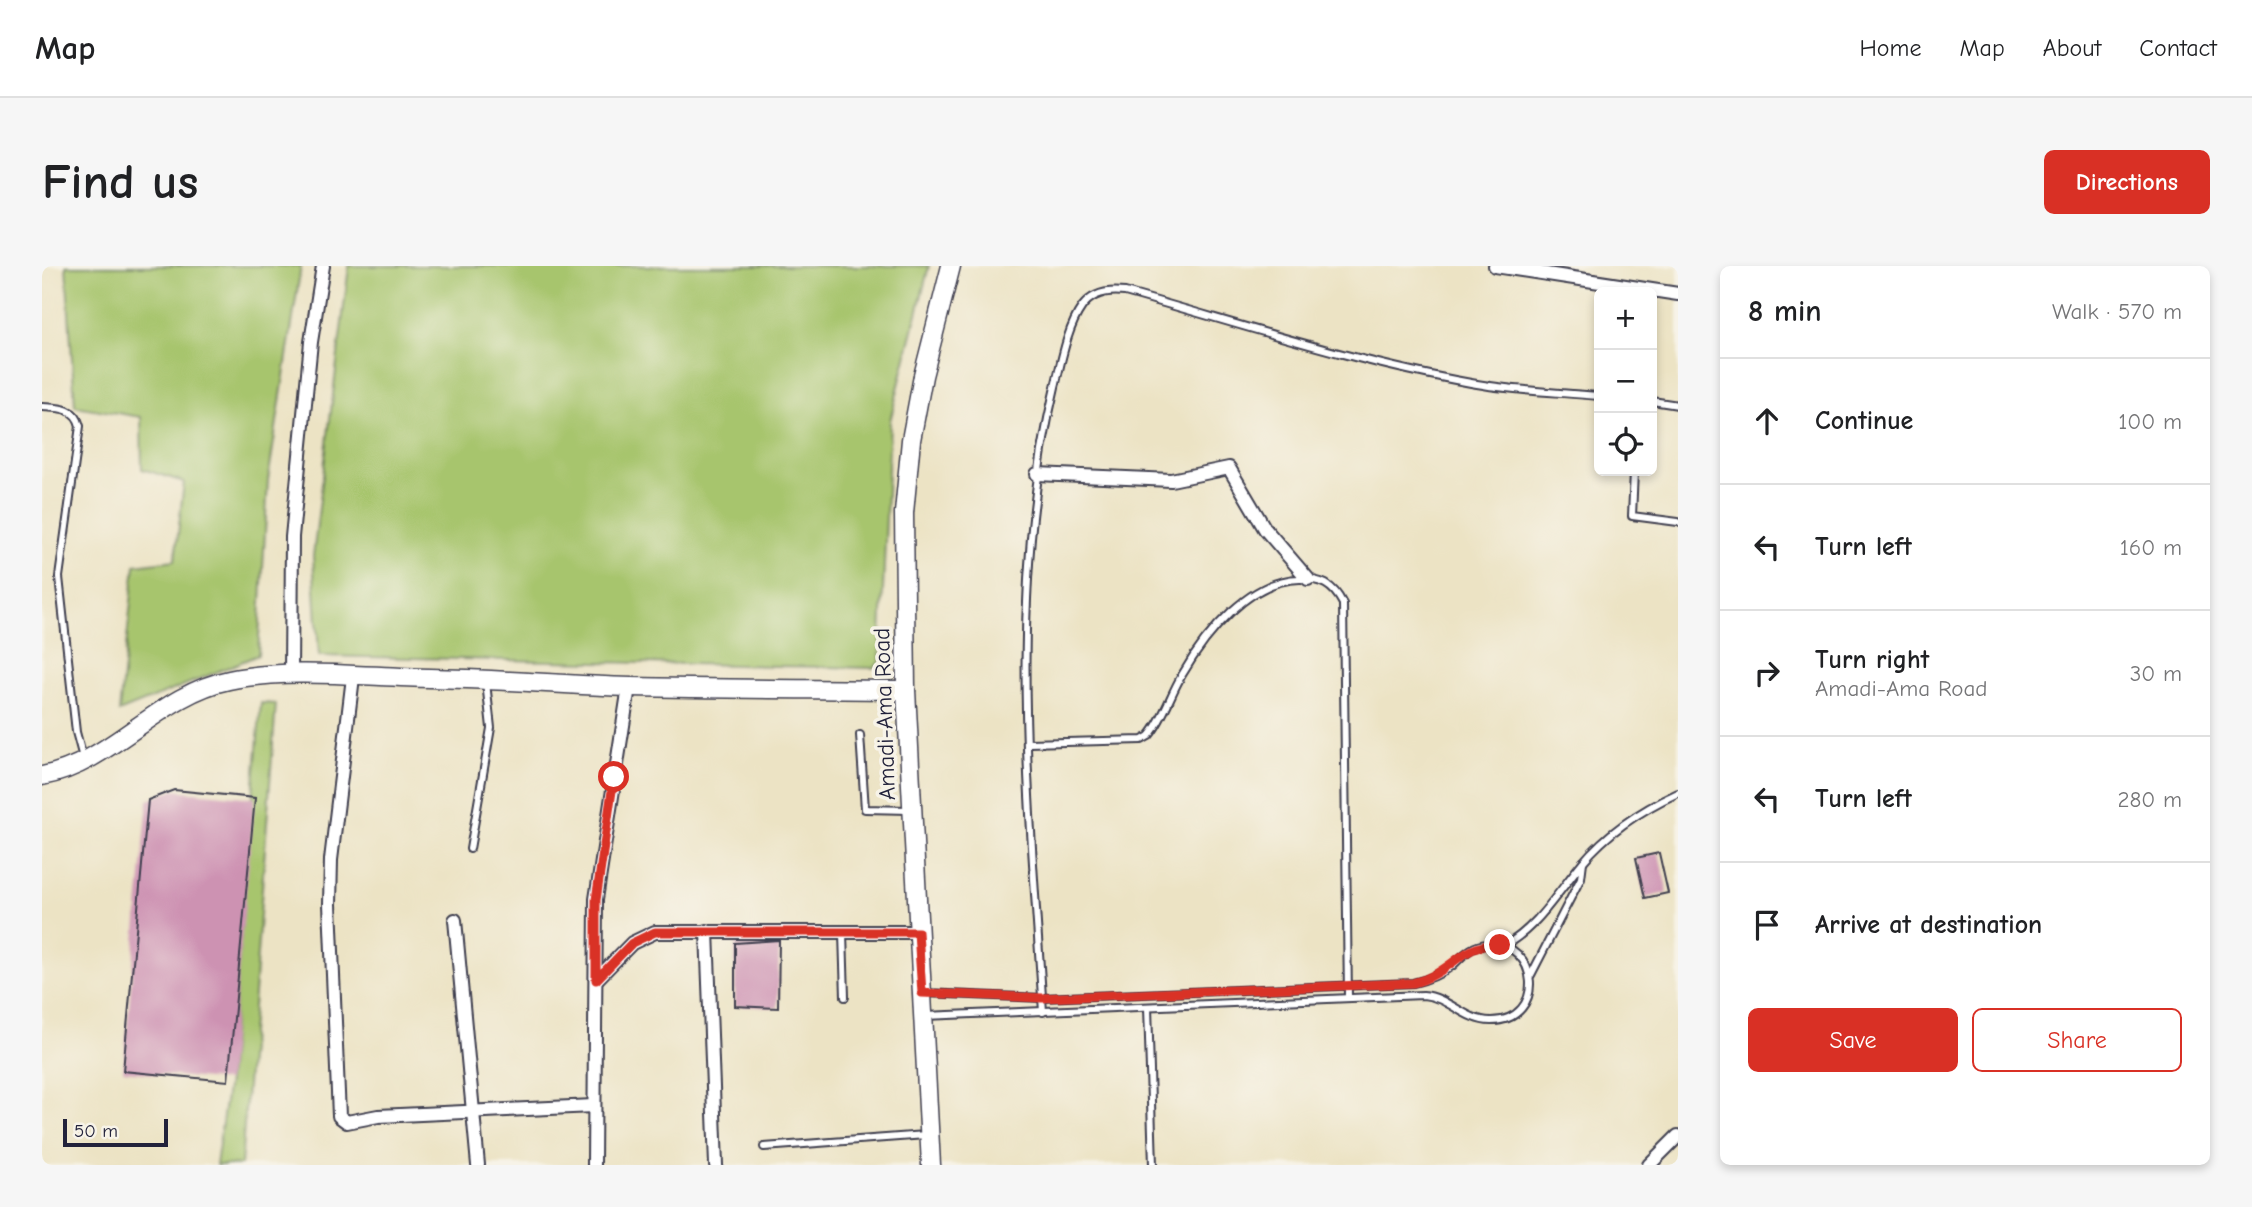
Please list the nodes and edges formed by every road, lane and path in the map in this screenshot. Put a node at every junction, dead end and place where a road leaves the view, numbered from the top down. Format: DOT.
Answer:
graph roads {
  1 [pos="323,266"];
  2 [pos="951,266"];
  3 [pos="1495,266"];
  4 [pos="1678,294"];
  5 [pos="1594,396"];
  6 [pos="1657,402"];
  7 [pos="1678,405"];
  8 [pos="42,407"];
  9 [pos="1037,474"];
  10 [pos="1634,476"];
  11 [pos="1678,522"];
  12 [pos="1308,579"];
  13 [pos="290,675"];
  14 [pos="353,677"];
  15 [pos="485,679"];
  16 [pos="629,687"];
  17 [pos="906,690"];
  18 [pos="860,735"];
  19 [pos="1028,744"];
  20 [pos="84,760"];
  21 [pos="42,776"];
  22 [pos="1678,793"];
  23 [pos="912,810"];
  24 [pos="470,849"];
  25 [pos="1584,861"];
  26 [pos="455,920"];
  27 [pos="707,931"];
  28 [pos="843,931"];
  29 [pos="918,932"];
  30 [pos="1504,946"];
  31 [pos="1530,977"];
  32 [pos="596,980"];
  33 [pos="1348,985"];
  34 [pos="922,993"];
  35 [pos="845,997"];
  36 [pos="1042,998"];
  37 [pos="1349,998"];
  38 [pos="1148,1007"];
  39 [pos="1043,1012"];
  40 [pos="923,1016"];
  41 [pos="594,1106"];
  42 [pos="473,1112"];
  43 [pos="929,1134"];
  44 [pos="1678,1136"];
  45 [pos="764,1147"];
  46 [pos="478,1165"];
  47 [pos="594,1165"];
  48 [pos="716,1165"];
  49 [pos="931,1165"];
  50 [pos="1153,1165"];
  51 [pos="1649,1165"];
  1 -- 13 [label="street"];
  2 -- 17 [label="street, Amadi-Ama Road"];
  3 -- 4 [label="street"];
  5 -- 9 [label="lane"];
  6 -- 7 [label="lane"];
  8 -- 20 [label="lane"];
  9 -- 12 [label="street"];
  9 -- 19 [label="lane"];
  10 -- 11 [label="lane"];
  12 -- 19 [label="lane"];
  12 -- 33 [label="lane"];
  13 -- 14 [label="street"];
  13 -- 20 [label="street"];
  14 -- 15 [label="street"];
  14 -- 42 [label="street"];
  15 -- 16 [label="street"];
  15 -- 24 [label="lane"];
  16 -- 17 [label="street"];
  16 -- 32 [label="street"];
  17 -- 23 [label="street, Amadi-Ama Road"];
  18 -- 23 [label="lane"];
  19 -- 36 [label="lane"];
  20 -- 21 [label="street"];
  22 -- 25 [label="lane"];
  23 -- 29 [label="street, Amadi-Ama Road"];
  25 -- 30 [label="lane"];
  25 -- 31 [label="lane"];
  26 -- 42 [label="street"];
  27 -- 28 [label="street"];
  27 -- 32 [label="street"];
  27 -- 48 [label="street"];
  28 -- 29 [label="street"];
  28 -- 35 [label="lane"];
  29 -- 34 [label="street, Amadi-Ama Road"];
  30 -- 31 [label="lane"];
  30 -- 33 [label="lane"];
  31 -- 37 [label="lane"];
  32 -- 41 [label="street"];
  33 -- 36 [label="lane"];
  33 -- 37 [label="lane"];
  34 -- 36 [label="lane"];
  34 -- 40 [label="street, Amadi-Ama Road"];
  36 -- 39 [label="lane"];
  37 -- 38 [label="lane"];
  38 -- 39 [label="lane"];
  38 -- 50 [label="lane"];
  39 -- 40 [label="lane"];
  40 -- 43 [label="street, Amadi-Ama Road"];
  41 -- 42 [label="street"];
  41 -- 47 [label="street"];
  42 -- 46 [label="street"];
  43 -- 45 [label="lane"];
  43 -- 49 [label="street, Amadi-Ama Road"];
  44 -- 51 [label="street"];
}
